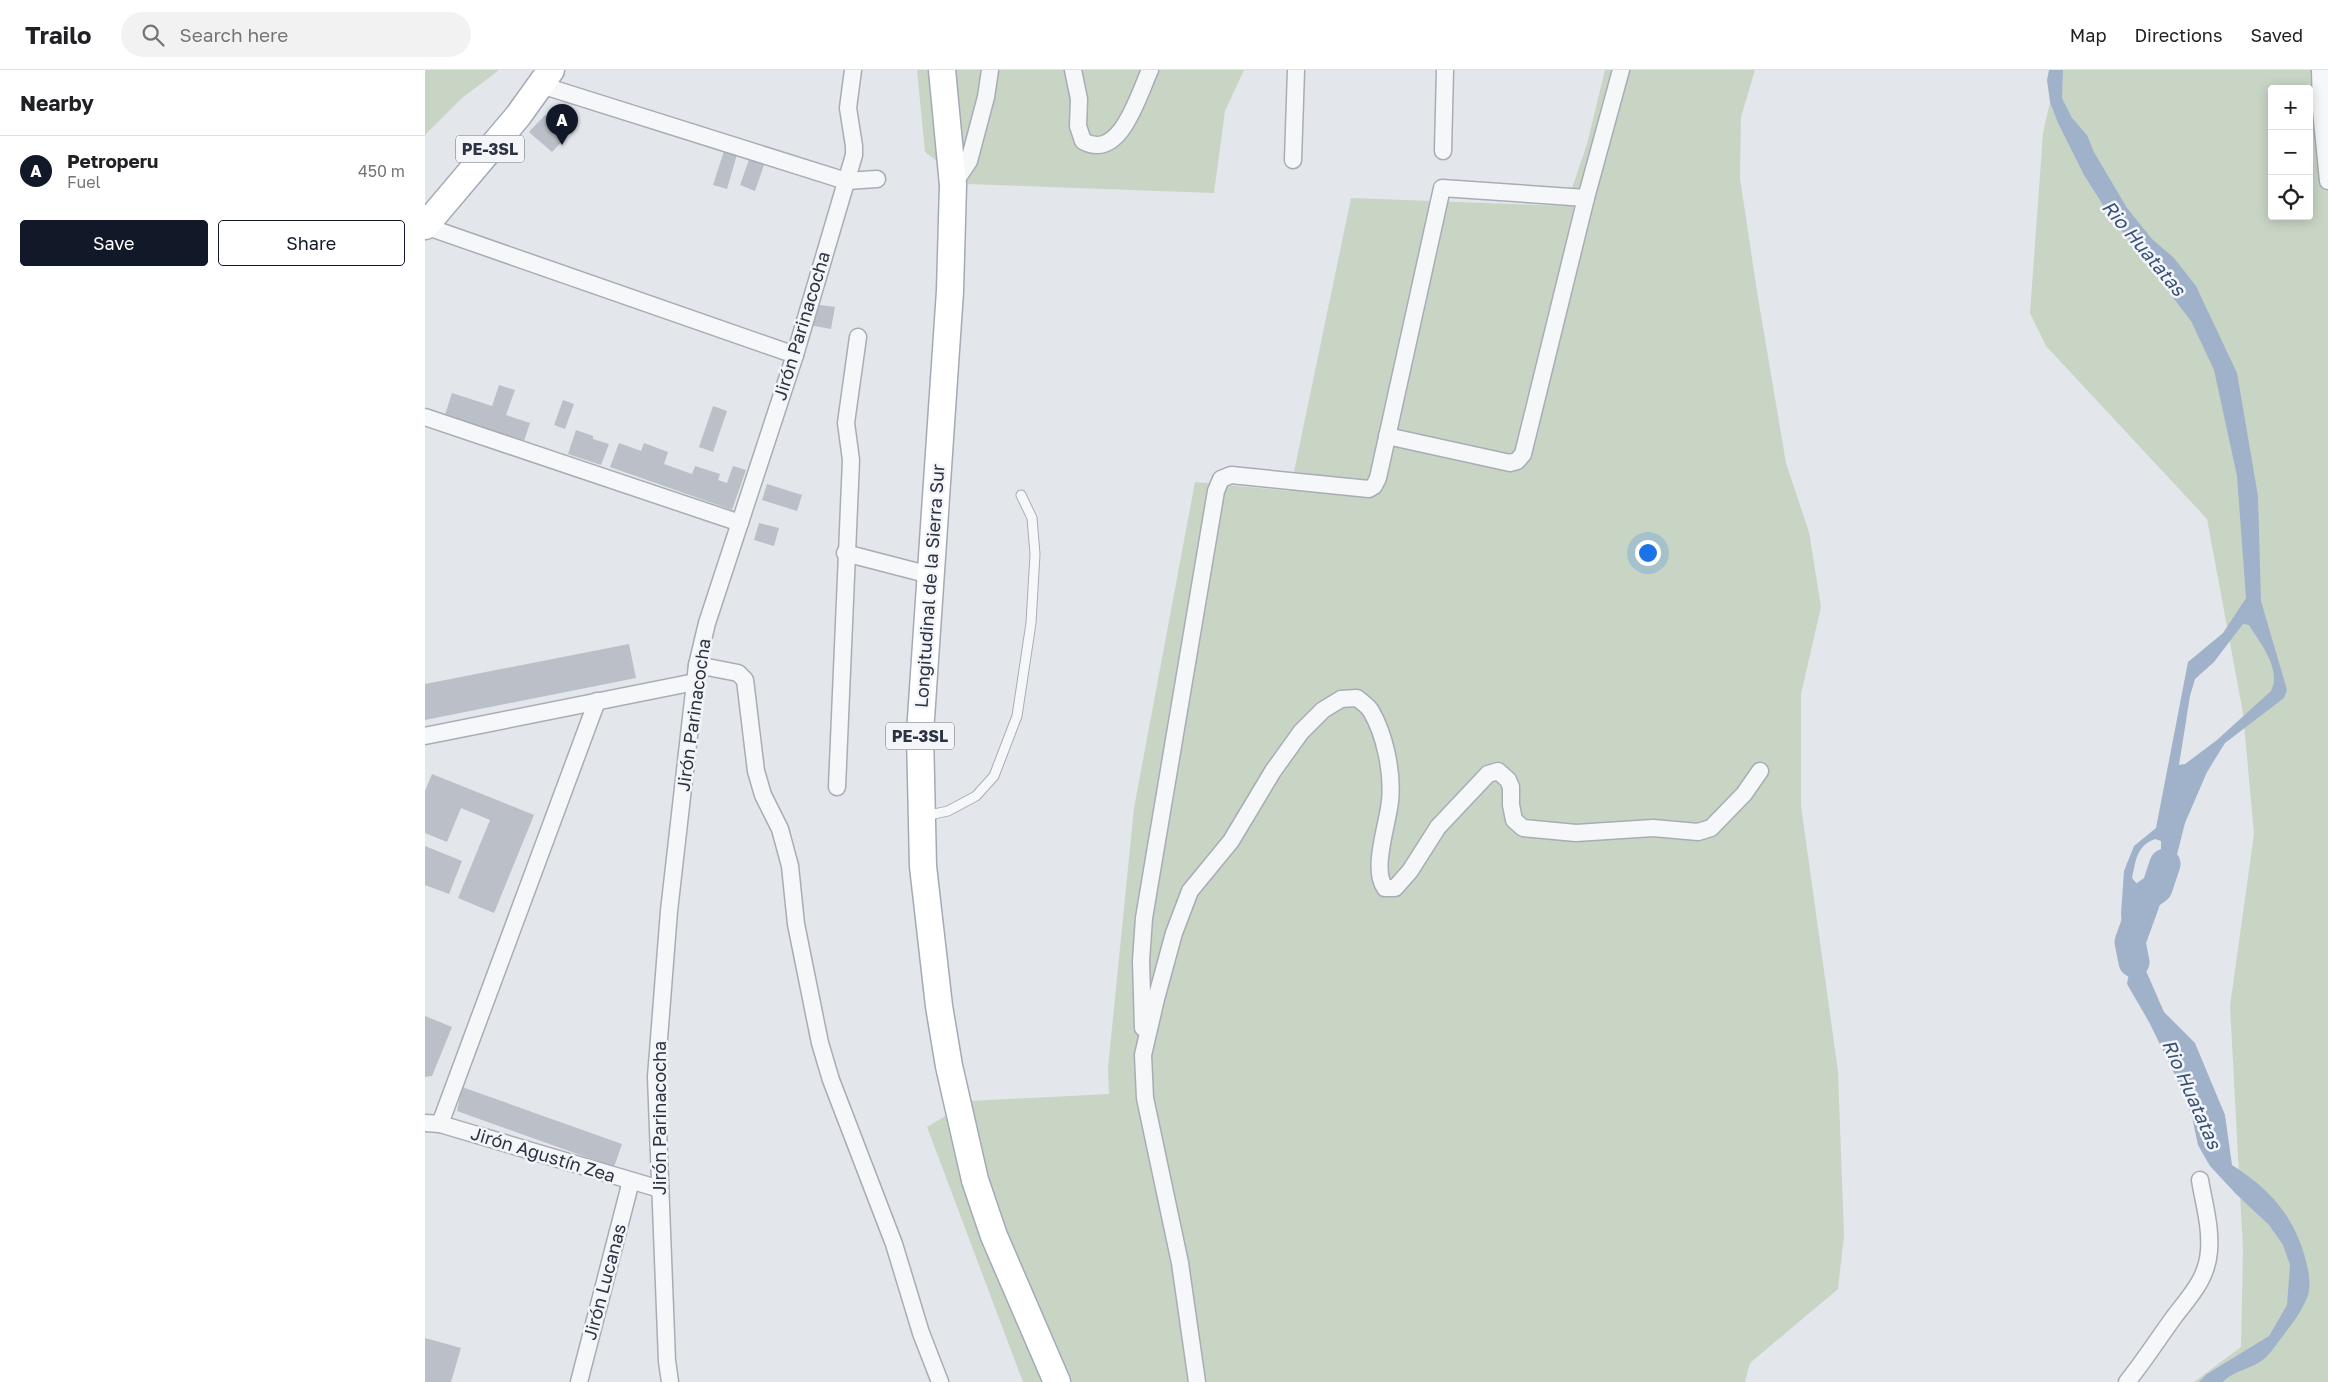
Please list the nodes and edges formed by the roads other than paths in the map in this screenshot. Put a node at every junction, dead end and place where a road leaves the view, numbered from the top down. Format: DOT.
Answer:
graph roads {
  1 [pos="853,70"];
  2 [pos="942,70"];
  3 [pos="990,70"];
  4 [pos="1073,70"];
  5 [pos="1150,70"];
  6 [pos="1295,70"];
  7 [pos="1445,70"];
  8 [pos="1621,70"];
  9 [pos="2320,70"];
  10 [pos="546,77"];
  11 [pos="1443,151"];
  12 [pos="1293,160"];
  13 [pos="877,179"];
  14 [pos="846,181"];
  15 [pos="2328,181"];
  16 [pos="953,185"];
  17 [pos="1586,198"];
  18 [pos="425,226"];
  19 [pos="858,337"];
  20 [pos="795,355"];
  21 [pos="425,417"];
  22 [pos="1387,436"];
  23 [pos="1021,495"];
  24 [pos="740,523"];
  25 [pos="845,553"];
  26 [pos="929,575"];
  27 [pos="697,665"];
  28 [pos="695,682"];
  29 [pos="597,701"];
  30 [pos="425,736"];
  31 [pos="1760,771"];
  32 [pos="837,787"];
  33 [pos="923,817"];
  34 [pos="1144,1050"];
  35 [pos="433,1124"];
  36 [pos="2199,1180"];
  37 [pos="631,1181"];
  38 [pos="660,1189"];
  39 [pos="579,1382"];
  40 [pos="670,1382"];
  41 [pos="940,1382"];
  42 [pos="1057,1382"];
  43 [pos="1197,1382"];
  44 [pos="2127,1382"];
  1 -- 14 [label="street, Jirón Parinacocha"];
  2 -- 16 [label="main road, Longitudinal de la Sierra Sur / PE-3SL"];
  3 -- 16 [label="street"];
  4 -- 5 [label="street"];
  6 -- 12 [label="street"];
  7 -- 11 [label="street"];
  8 -- 17 [label="street"];
  9 -- 15 [label="street"];
  10 -- 14 [label="street"];
  10 -- 18 [label="main road, PE-3SL"];
  13 -- 14 [label="street"];
  14 -- 20 [label="street, Jirón Parinacocha"];
  16 -- 26 [label="main road, Longitudinal de la Sierra Sur / PE-3SL"];
  17 -- 22 [label="street"];
  17 -- 22 [label="street"];
  18 -- 20 [label="street"];
  19 -- 25 [label="street"];
  20 -- 24 [label="street, Jirón Parinacocha"];
  21 -- 24 [label="street"];
  22 -- 34 [label="street"];
  23 -- 33 [label="lane"];
  24 -- 27 [label="street, Jirón Parinacocha"];
  25 -- 26 [label="street"];
  25 -- 32 [label="street"];
  26 -- 33 [label="main road, Longitudinal de la Sierra Sur / PE-3SL"];
  27 -- 28 [label="street, Jirón Parinacocha"];
  27 -- 41 [label="street"];
  28 -- 29 [label="street"];
  28 -- 38 [label="street, Jirón Parinacocha"];
  29 -- 30 [label="street"];
  29 -- 35 [label="street"];
  31 -- 34 [label="street"];
  33 -- 42 [label="main road, Longitudinal de la Sierra Sur / PE-3SL"];
  34 -- 43 [label="street"];
  35 -- 37 [label="street, Jirón Agustín Zea"];
  36 -- 44 [label="street"];
  37 -- 38 [label="street, Jirón Agustín Zea"];
  37 -- 39 [label="street, Jirón Lucanas"];
  38 -- 40 [label="street, Jirón Parinacocha"];
}
